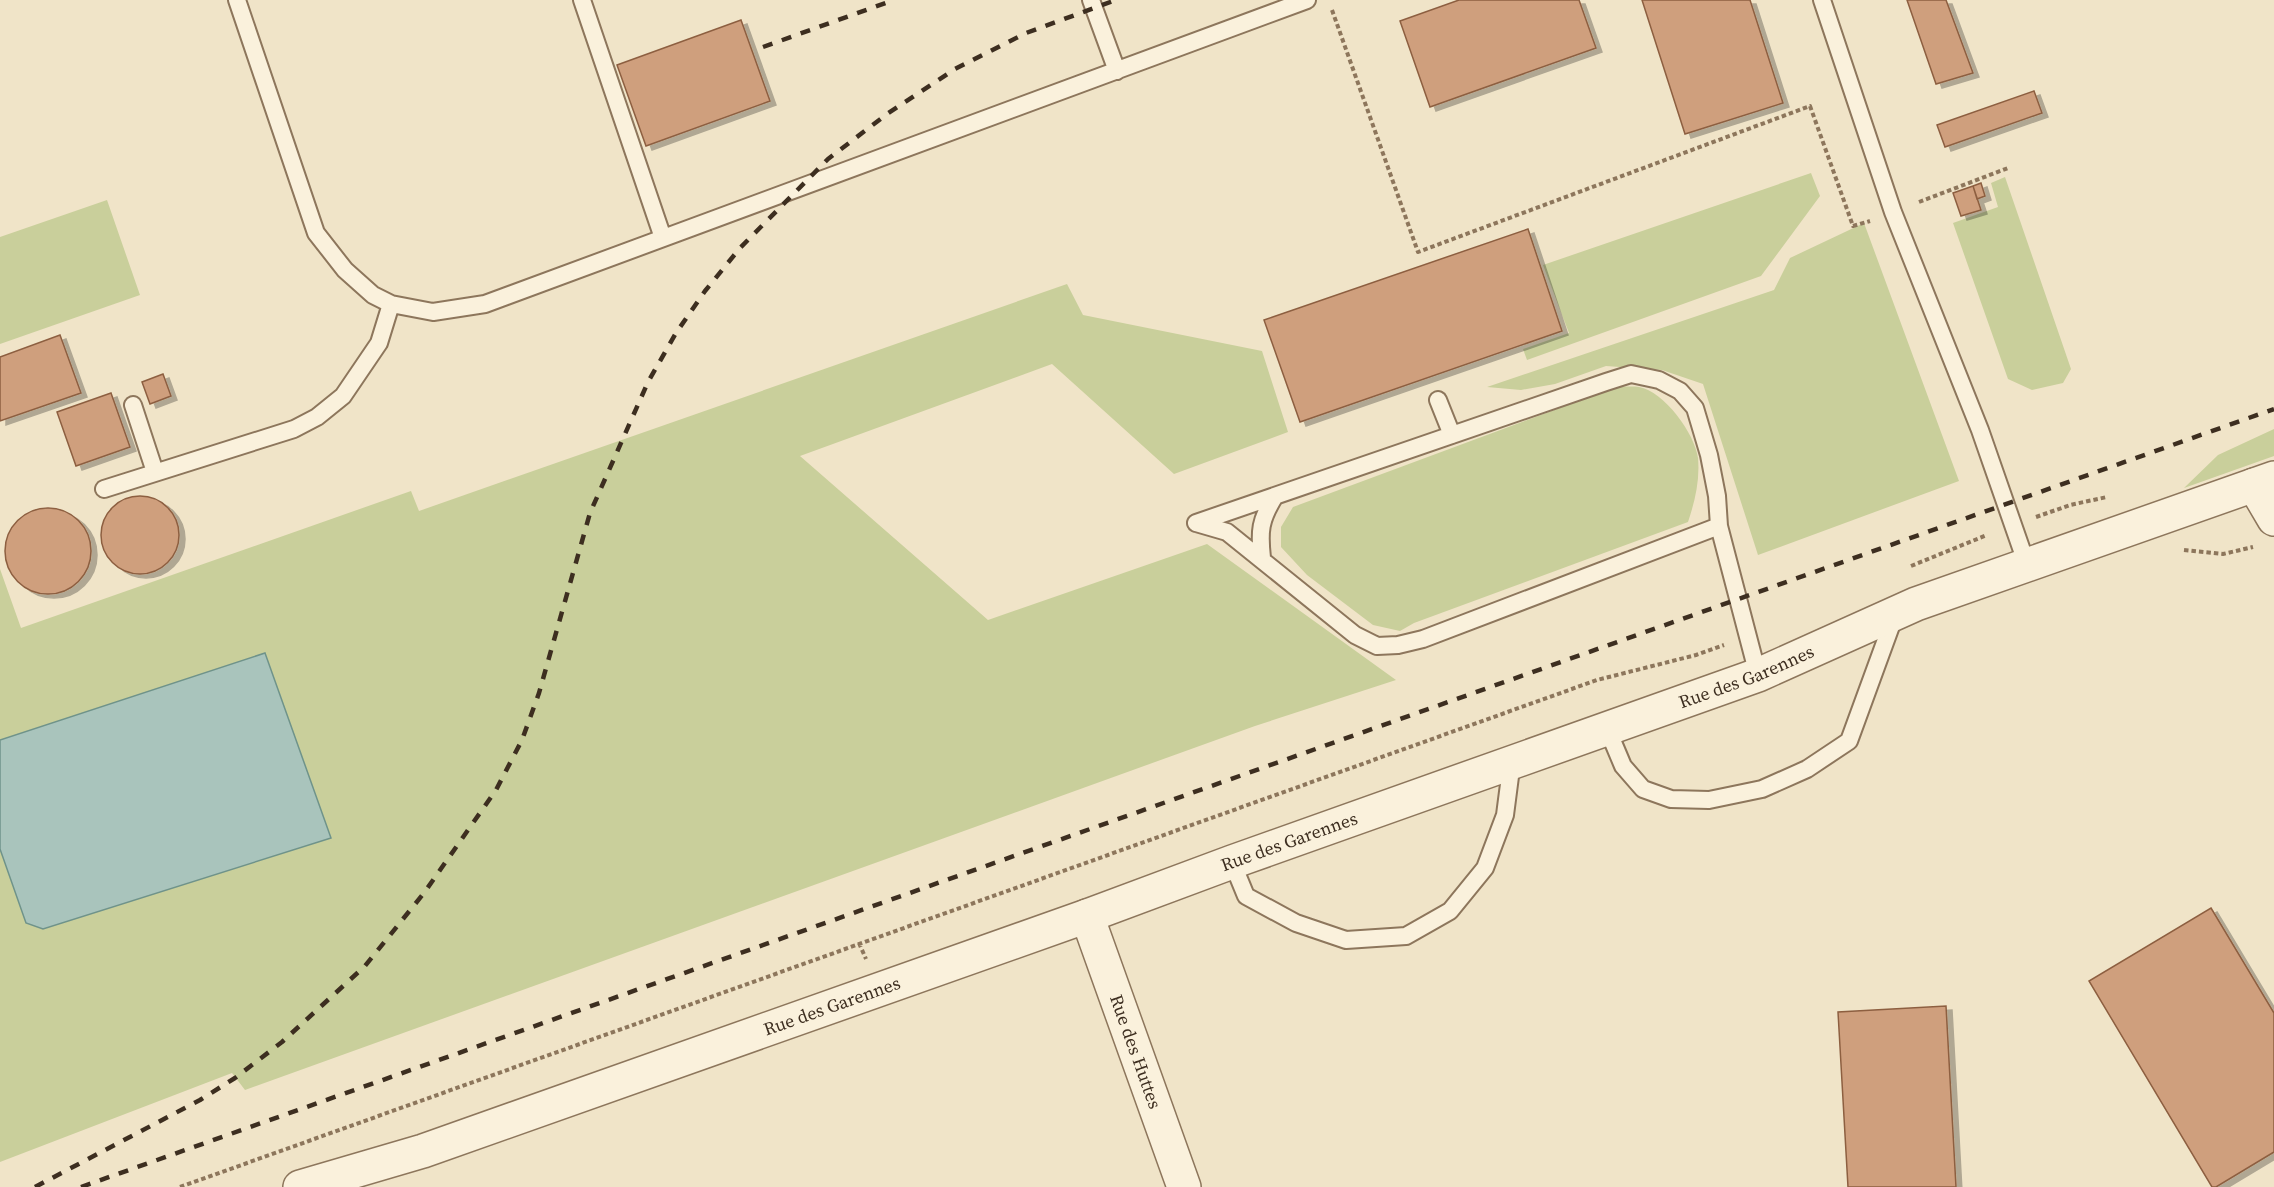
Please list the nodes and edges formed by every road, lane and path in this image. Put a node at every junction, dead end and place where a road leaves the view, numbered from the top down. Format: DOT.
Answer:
graph roads {
  1 [pos="237,0"];
  2 [pos="582,0"];
  3 [pos="1091,0"];
  4 [pos="1307,0"];
  5 [pos="1328,0"];
  6 [pos="1822,0"];
  7 [pos="1117,70"];
  8 [pos="2008,168"];
  9 [pos="1893,212"];
  10 [pos="663,238"];
  11 [pos="390,304"];
  12 [pos="1438,400"];
  13 [pos="133,405"];
  14 [pos="1452,435"];
  15 [pos="155,472"];
  16 [pos="2264,482"];
  17 [pos="104,489"];
  18 [pos="1275,496"];
  19 [pos="2274,519"];
  20 [pos="2013,525"];
  21 [pos="1719,526"];
  22 [pos="1262,558"];
  23 [pos="2027,565"];
  24 [pos="1909,567"];
  25 [pos="1896,612"];
  26 [pos="1748,636"];
  27 [pos="1758,675"];
  28 [pos="1607,728"];
  29 [pos="1512,761"];
  30 [pos="1232,862"];
  31 [pos="1088,916"];
  32 [pos="180,1187"];
  33 [pos="300,1187"];
  34 [pos="1184,1187"];
  1 -- 11 [label="lane"];
  2 -- 10 [label="lane"];
  3 -- 7 [label="lane"];
  4 -- 7 [label="lane"];
  5 -- 9 [label="path"];
  6 -- 9 [label="lane"];
  7 -- 10 [label="lane"];
  8 -- 9 [label="path"];
  9 -- 20 [label="lane"];
  10 -- 11 [label="lane"];
  11 -- 15 [label="lane"];
  12 -- 14 [label="lane"];
  13 -- 15 [label="lane"];
  14 -- 18 [label="lane"];
  14 -- 21 [label="lane"];
  15 -- 17 [label="lane"];
  16 -- 19 [label="street"];
  16 -- 23 [label="street, Rue des Garennes"];
  18 -- 22 [label="lane"];
  18 -- 22 [label="lane"];
  20 -- 23 [label="lane"];
  20 -- 24 [label="path"];
  21 -- 22 [label="lane"];
  21 -- 26 [label="lane"];
  23 -- 25 [label="street, Rue des Garennes"];
  25 -- 27 [label="street, Rue des Garennes"];
  25 -- 28 [label="lane"];
  26 -- 27 [label="lane"];
  26 -- 32 [label="path"];
  27 -- 28 [label="street, Rue des Garennes"];
  28 -- 29 [label="street, Rue des Garennes"];
  29 -- 30 [label="street, Rue des Garennes"];
  29 -- 30 [label="lane"];
  30 -- 31 [label="street, Rue des Garennes"];
  31 -- 33 [label="street, Rue des Garennes"];
  31 -- 34 [label="street, Rue des Huttes"];
}
